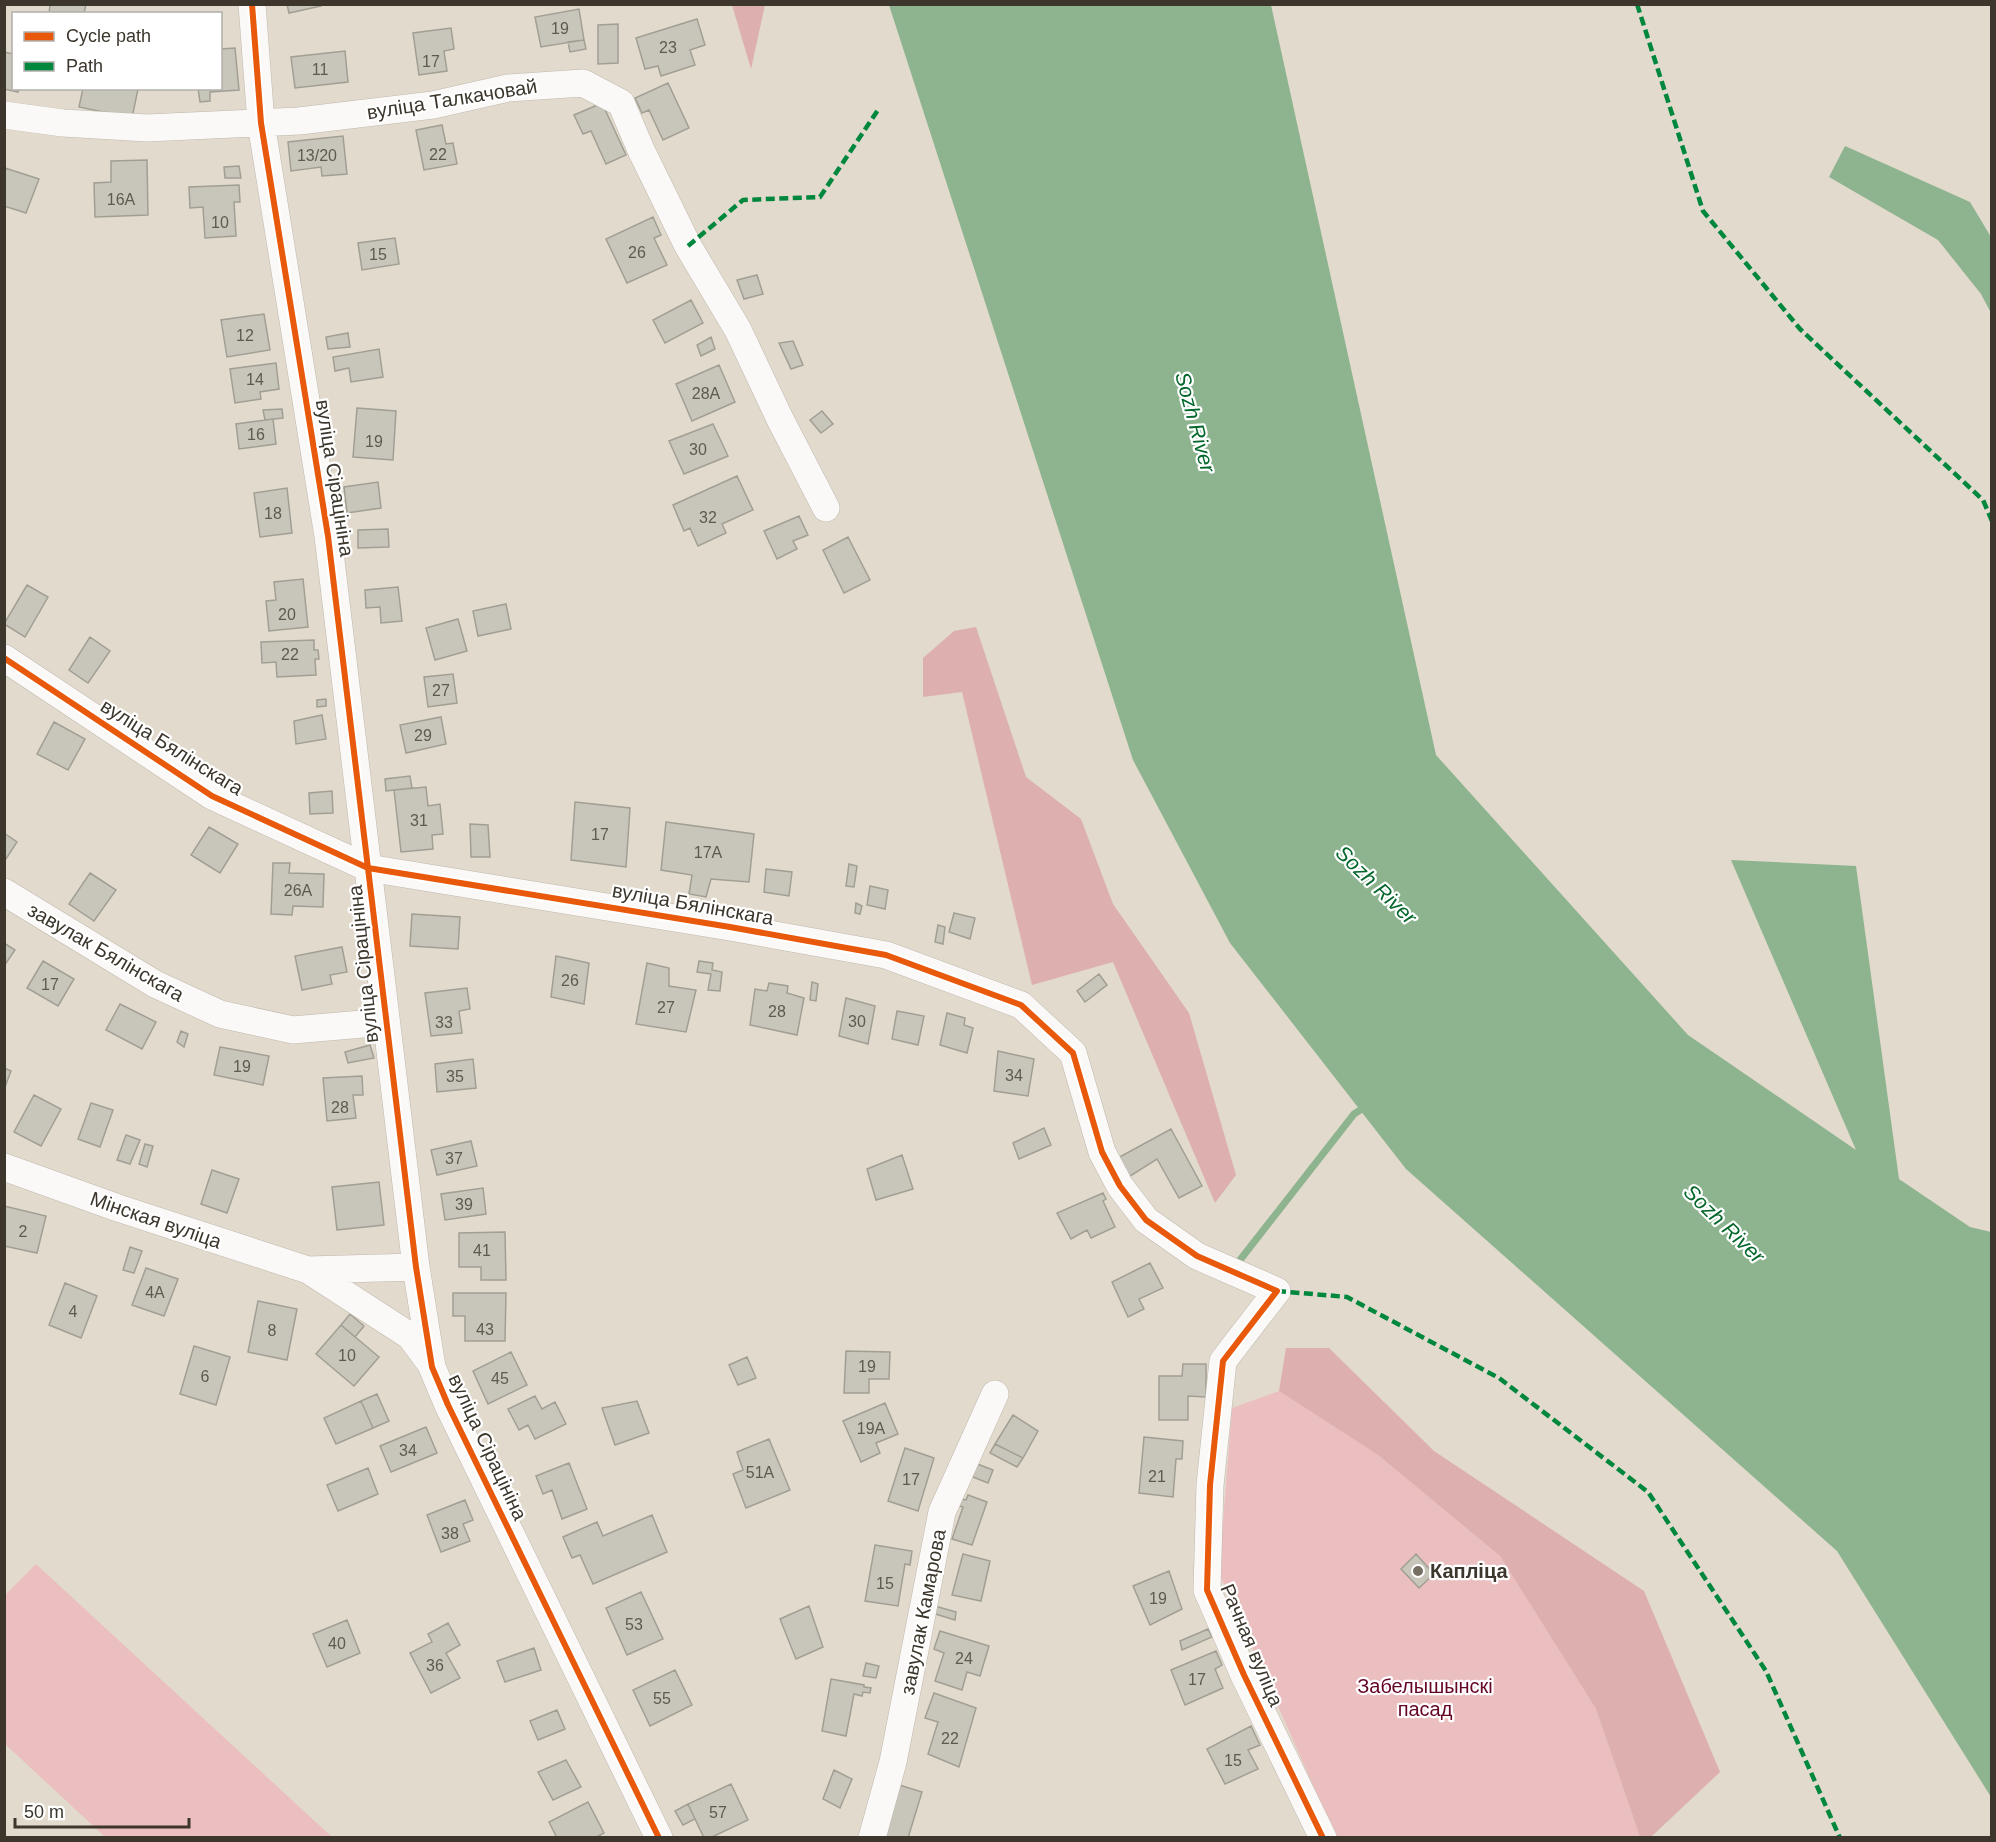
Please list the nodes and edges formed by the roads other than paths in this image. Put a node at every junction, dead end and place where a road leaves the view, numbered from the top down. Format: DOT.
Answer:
graph roads {
  1 [pos="252,4"];
  2 [pos="4,115"];
  3 [pos="261,123"];
  4 [pos="826,508"];
  5 [pos="4,658"];
  6 [pos="368,868"];
  7 [pos="4,892"];
  8 [pos="386,1022"];
  9 [pos="4,1167"];
  10 [pos="416,1267"];
  11 [pos="308,1270"];
  12 [pos="1277,1291"];
  13 [pos="432,1366"];
  14 [pos="995,1394"];
  15 [pos="659,1838"];
  16 [pos="872,1838"];
  17 [pos="1323,1838"];
  1 -- 3 [label="street, вуліца Сірацініна"];
  2 -- 3 [label="street, вуліца Талкачовай"];
  3 -- 4 [label="street, вуліца Талкачовай"];
  3 -- 6 [label="street, вуліца Сірацініна"];
  5 -- 6 [label="street, вуліца Бялінскага"];
  6 -- 8 [label="street, вуліца Сірацініна"];
  6 -- 12 [label="street, вуліца Бялінскага"];
  7 -- 8 [label="street, завулак Бялінскага"];
  8 -- 10 [label="street, вуліца Сірацініна"];
  9 -- 11 [label="street, Мінская вуліца"];
  10 -- 11 [label="street, Мінская вуліца"];
  10 -- 13 [label="street, вуліца Сірацініна"];
  11 -- 13 [label="street, Мінская вуліца"];
  12 -- 17 [label="street, Рачная вуліца"];
  13 -- 15 [label="street, вуліца Сірацініна"];
  14 -- 16 [label="street, завулак Камарова"];
}
